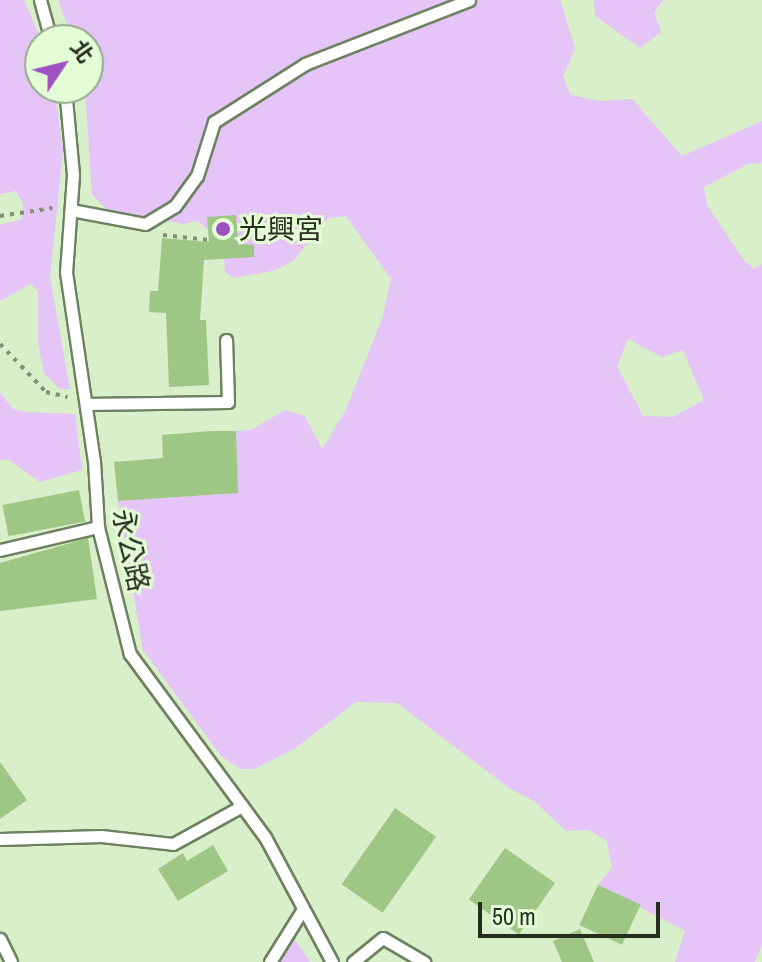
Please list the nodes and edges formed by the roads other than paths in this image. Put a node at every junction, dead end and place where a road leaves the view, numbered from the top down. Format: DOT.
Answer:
graph roads {
  1 [pos="40,0"];
  2 [pos="469,0"];
  3 [pos="47,24"];
  4 [pos="67,104"];
  5 [pos="71,210"];
  6 [pos="226,340"];
  7 [pos="86,404"];
  8 [pos="98,527"];
  9 [pos="0,550"];
  10 [pos="242,806"];
  11 [pos="0,839"];
  12 [pos="303,909"];
  13 [pos="0,939"];
  14 [pos="11,962"];
  15 [pos="270,962"];
  16 [pos="332,962"];
  17 [pos="353,962"];
  18 [pos="424,962"];
  1 -- 3 [label="lane"];
  2 -- 5 [label="lane"];
  4 -- 5 [label="lane, 永公路"];
  5 -- 7 [label="lane, 永公路"];
  6 -- 7 [label="lane"];
  7 -- 8 [label="lane, 永公路"];
  8 -- 9 [label="lane"];
  8 -- 10 [label="lane, 永公路"];
  10 -- 11 [label="lane"];
  10 -- 12 [label="lane, 永公路"];
  12 -- 15 [label="lane"];
  12 -- 16 [label="lane, 永公路"];
  13 -- 14 [label="lane"];
  17 -- 18 [label="lane"];
}
